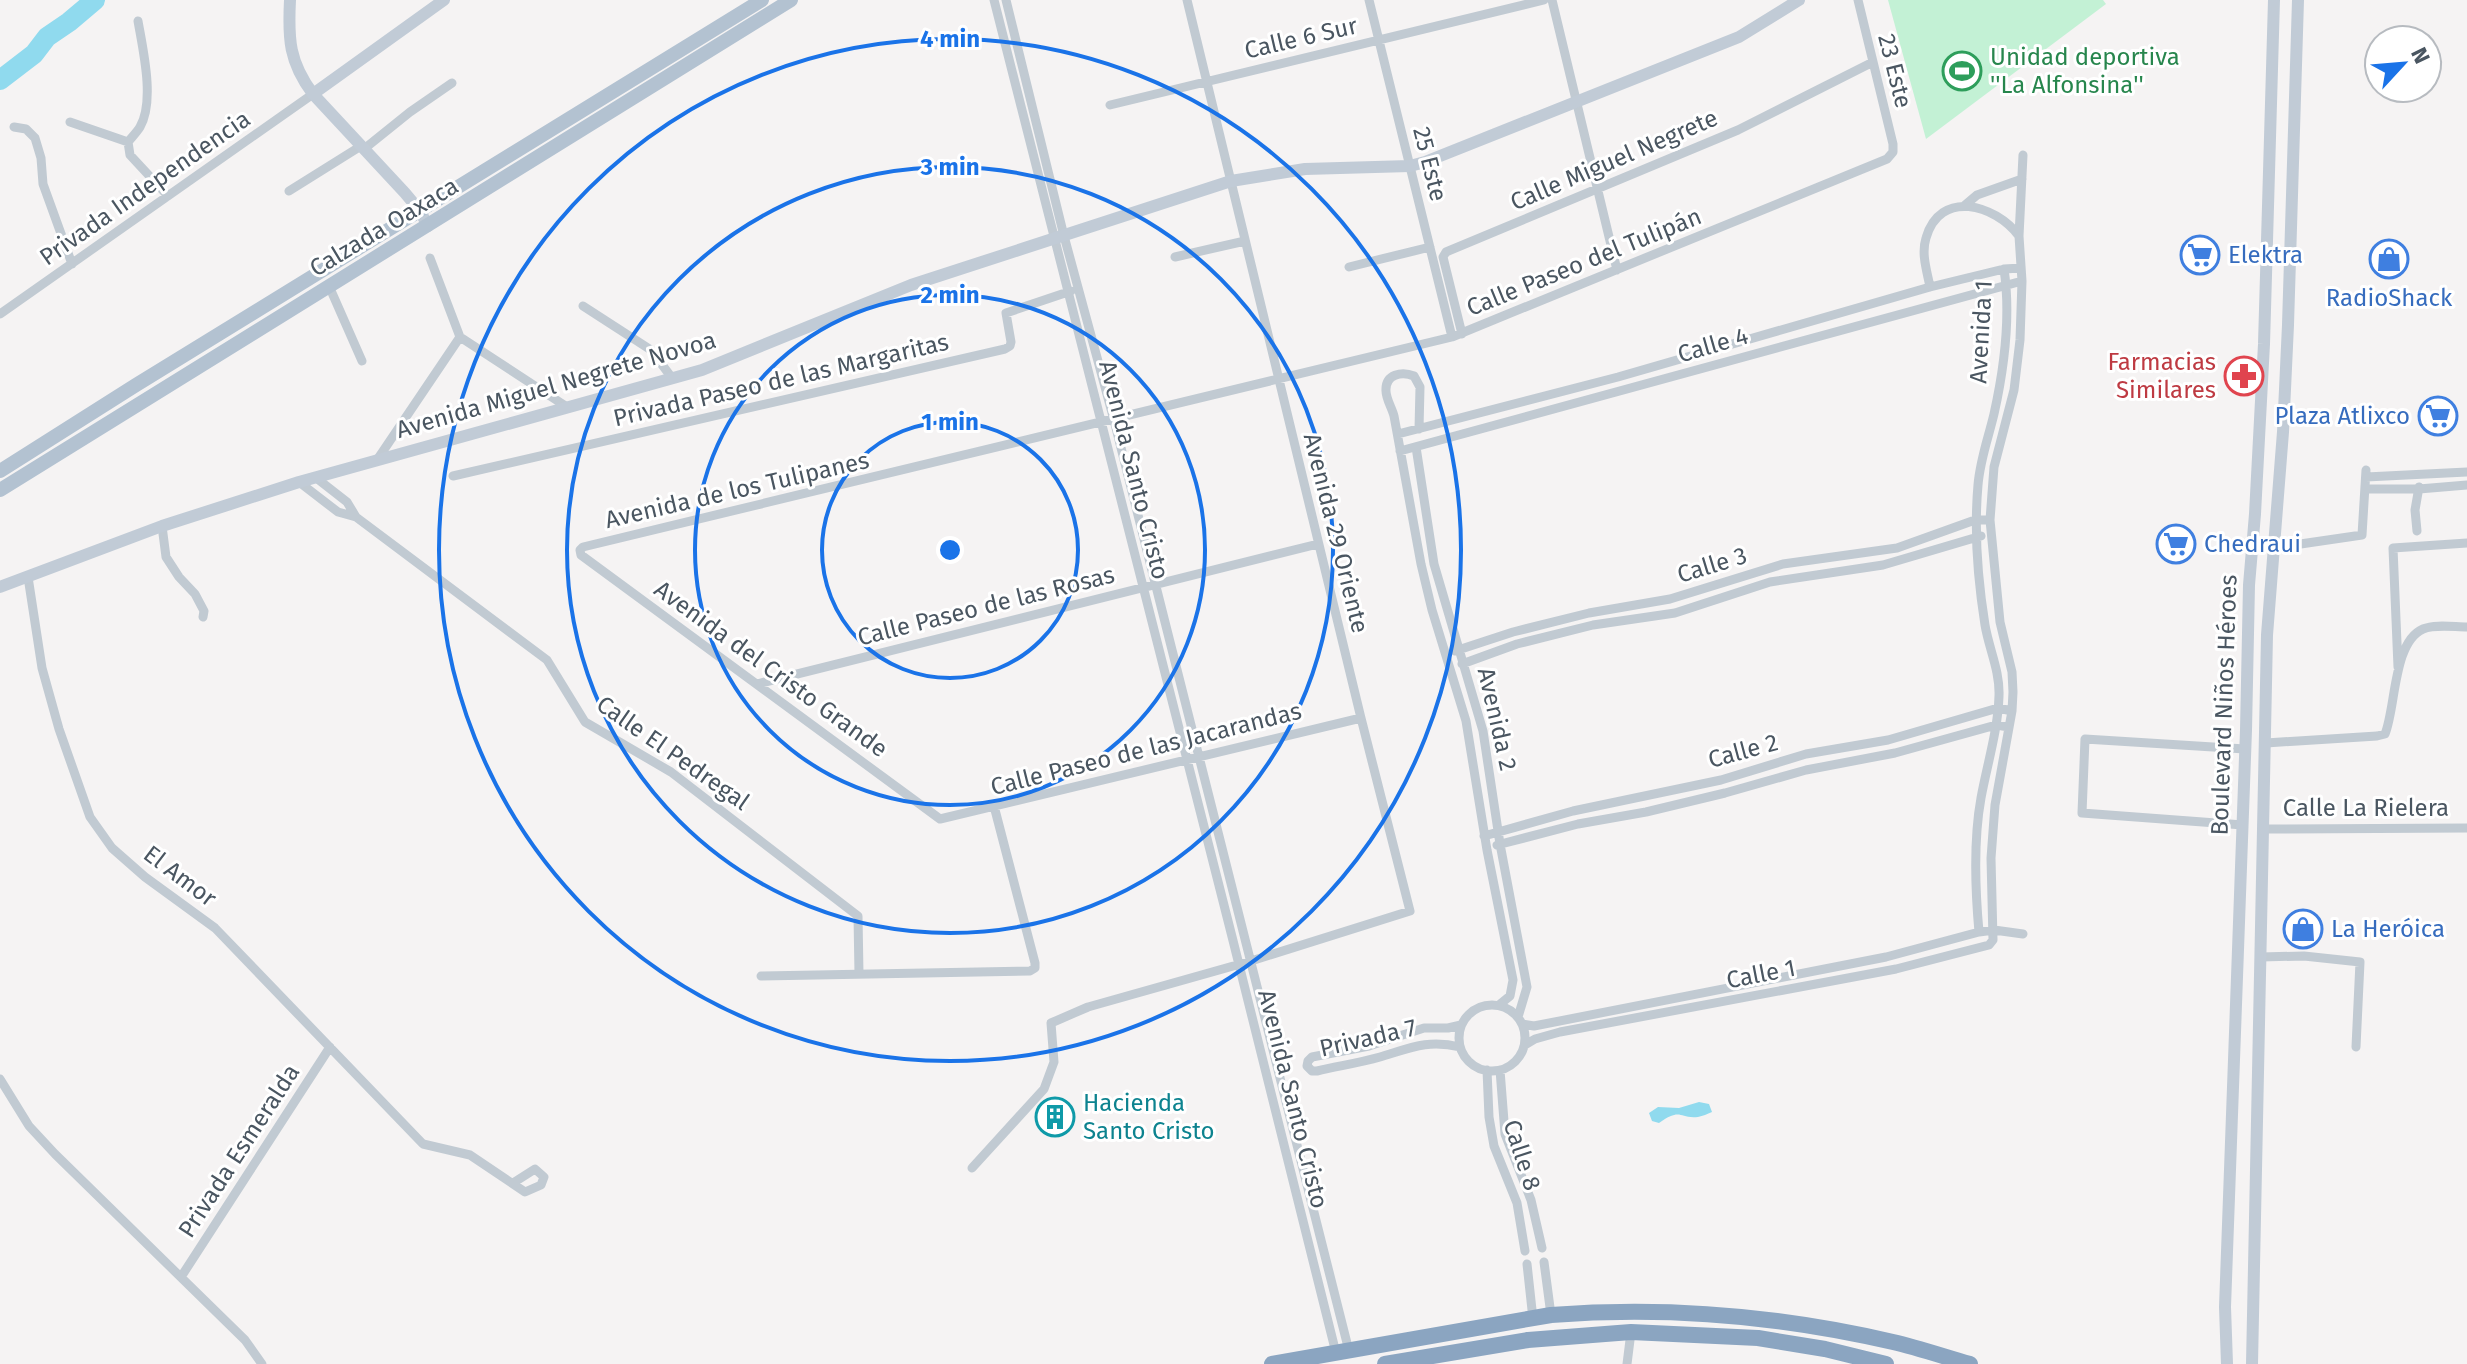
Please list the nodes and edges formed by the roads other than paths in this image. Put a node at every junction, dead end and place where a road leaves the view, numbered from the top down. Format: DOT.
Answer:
graph roads {
  1 [pos="290,0"];
  2 [pos="444,0"];
  3 [pos="762,0"];
  4 [pos="791,0"];
  5 [pos="994,0"];
  6 [pos="1006,0"];
  7 [pos="1187,0"];
  8 [pos="1369,0"];
  9 [pos="1544,0"];
  10 [pos="1552,0"];
  11 [pos="1799,0"];
  12 [pos="1858,0"];
  13 [pos="2274,0"];
  14 [pos="2298,0"];
  15 [pos="138,21"];
  16 [pos="1379,40"];
  17 [pos="1017,46"];
  18 [pos="1006,49"];
  19 [pos="1873,62"];
  20 [pos="1206,81"];
  21 [pos="452,83"];
  22 [pos="313,94"];
  23 [pos="1577,101"];
  24 [pos="1110,105"];
  25 [pos="70,122"];
  26 [pos="14,127"];
  27 [pos="128,142"];
  28 [pos="363,148"];
  29 [pos="1893,152"];
  30 [pos="2023,155"];
  31 [pos="1047,165"];
  32 [pos="1410,166"];
  33 [pos="1035,169"];
  34 [pos="2022,179"];
  35 [pos="1231,181"];
  36 [pos="1599,188"];
  37 [pos="289,191"];
  38 [pos="168,196"];
  39 [pos="1963,206"];
  40 [pos="420,211"];
  41 [pos="428,226"];
  42 [pos="2019,236"];
  43 [pos="1058,238"];
  44 [pos="1245,241"];
  45 [pos="1430,247"];
  46 [pos="1175,257"];
  47 [pos="430,258"];
  48 [pos="72,264"];
  49 [pos="1349,267"];
  50 [pos="2021,268"];
  51 [pos="2004,269"];
  52 [pos="1617,270"];
  53 [pos="307,281"];
  54 [pos="2022,281"];
  55 [pos="2006,283"];
  56 [pos="329,286"];
  57 [pos="1930,287"];
  58 [pos="1078,289"];
  59 [pos="1066,292"];
  60 [pos="315,295"];
  61 [pos="583,306"];
  62 [pos="0,314"];
  63 [pos="1457,336"];
  64 [pos="460,337"];
  65 [pos="1751,338"];
  66 [pos="1756,354"];
  67 [pos="362,361"];
  68 [pos="672,378"];
  69 [pos="1278,379"];
  70 [pos="567,407"];
  71 [pos="1114,420"];
  72 [pos="1102,423"];
  73 [pos="1419,429"];
  74 [pos="1398,434"];
  75 [pos="1416,447"];
  76 [pos="1400,451"];
  77 [pos="377,460"];
  78 [pos="0,471"];
  79 [pos="2467,472"];
  80 [pos="2419,475"];
  81 [pos="453,476"];
  82 [pos="315,477"];
  83 [pos="299,482"];
  84 [pos="2467,485"];
  85 [pos="2365,489"];
  86 [pos="2419,489"];
  87 [pos="0,490"];
  88 [pos="356,517"];
  89 [pos="1975,520"];
  90 [pos="1990,520"];
  91 [pos="162,526"];
  92 [pos="2417,531"];
  93 [pos="1977,536"];
  94 [pos="1990,536"];
  95 [pos="2467,543"];
  96 [pos="1318,544"];
  97 [pos="2273,548"];
  98 [pos="580,550"];
  99 [pos="28,577"];
  100 [pos="1155,584"];
  101 [pos="0,587"];
  102 [pos="1143,587"];
  103 [pos="1704,589"];
  104 [pos="1709,601"];
  105 [pos="203,617"];
  106 [pos="2467,627"];
  107 [pos="1460,649"];
  108 [pos="1447,654"];
  109 [pos="1464,663"];
  110 [pos="1451,668"];
  111 [pos="2398,671"];
  112 [pos="757,684"];
  113 [pos="1998,708"];
  114 [pos="2012,711"];
  115 [pos="1361,718"];
  116 [pos="1996,725"];
  117 [pos="2009,727"];
  118 [pos="2266,743"];
  119 [pos="2245,749"];
  120 [pos="1199,757"];
  121 [pos="1187,760"];
  122 [pos="1721,780"];
  123 [pos="1725,793"];
  124 [pos="994,806"];
  125 [pos="940,819"];
  126 [pos="2243,825"];
  127 [pos="2467,828"];
  128 [pos="2265,829"];
  129 [pos="1499,831"];
  130 [pos="1484,836"];
  131 [pos="1500,844"];
  132 [pos="1487,850"];
  133 [pos="1994,930"];
  134 [pos="1979,932"];
  135 [pos="2023,934"];
  136 [pos="1247,947"];
  137 [pos="1235,950"];
  138 [pos="2261,957"];
  139 [pos="1251,961"];
  140 [pos="1238,964"];
  141 [pos="859,974"];
  142 [pos="761,976"];
  143 [pos="1752,982"];
  144 [pos="1756,996"];
  145 [pos="1499,1005"];
  146 [pos="1520,1020"];
  147 [pos="1461,1025"];
  148 [pos="1525,1045"];
  149 [pos="330,1047"];
  150 [pos="1460,1047"];
  151 [pos="2356,1047"];
  152 [pos="1487,1070"];
  153 [pos="1500,1070"];
  154 [pos="0,1079"];
  155 [pos="972,1168"];
  156 [pos="513,1183"];
  157 [pos="1542,1248"];
  158 [pos="1525,1251"];
  159 [pos="1325,1255"];
  160 [pos="1312,1257"];
  161 [pos="1544,1262"];
  162 [pos="1527,1264"];
  163 [pos="181,1277"];
  164 [pos="1551,1315"];
  165 [pos="1533,1319"];
  166 [pos="1631,1332"];
  167 [pos="1342,1352"];
  168 [pos="262,1364"];
  169 [pos="1272,1364"];
  170 [pos="1385,1364"];
  171 [pos="1627,1364"];
  172 [pos="1886,1364"];
  173 [pos="1970,1364"];
  174 [pos="2227,1364"];
  175 [pos="2252,1364"];
  1 -- 22 [label="main road"];
  2 -- 22 [label="main road"];
  3 -- 40 [label="main road, Calzada Oaxaca"];
  4 -- 41 [label="main road, Calzada Oaxaca"];
  5 -- 18 [label="street, Avenida Santo Cristo"];
  6 -- 17 [label="street, Avenida Santo Cristo"];
  7 -- 20 [label="street, Avenida 29 Oriente"];
  8 -- 16 [label="street, 25 Este"];
  9 -- 16 [label="street, Calle 6 Sur"];
  10 -- 23 [label="street"];
  11 -- 23 [label="main road, Avenida Miguel Negrete Novoa"];
  12 -- 19 [label="street, 23 Este"];
  13 -- 119 [label="main road, Boulevard Niños Héroes"];
  14 -- 97 [label="main road, Boulevard Niños Héroes"];
  15 -- 27 [label="street"];
  16 -- 20 [label="street, Calle 6 Sur"];
  16 -- 32 [label="street, 25 Este"];
  17 -- 18 [label="street"];
  17 -- 31 [label="street, Avenida Santo Cristo"];
  18 -- 33 [label="street, Avenida Santo Cristo"];
  19 -- 29 [label="street, 23 Este"];
  19 -- 36 [label="street, Calle Miguel Negrete"];
  20 -- 24 [label="street, Calle 6 Sur"];
  20 -- 35 [label="street, Avenida 29 Oriente"];
  21 -- 28 [label="street"];
  22 -- 28 [label="main road"];
  22 -- 38 [label="street, Privada Independencia"];
  23 -- 32 [label="main road, Avenida Miguel Negrete Novoa"];
  23 -- 36 [label="street"];
  25 -- 27 [label="street"];
  26 -- 48 [label="street"];
  27 -- 38 [label="street"];
  28 -- 37 [label="street"];
  28 -- 40 [label="main road"];
  29 -- 52 [label="street, Calle Paseo del Tulipán"];
  30 -- 34 [label="street"];
  31 -- 33 [label="street"];
  31 -- 43 [label="street, Avenida Santo Cristo"];
  32 -- 35 [label="main road, Avenida Miguel Negrete Novoa"];
  32 -- 45 [label="street, 25 Este"];
  33 -- 43 [label="street, Avenida Santo Cristo"];
  34 -- 39 [label="street"];
  34 -- 42 [label="street"];
  35 -- 43 [label="main road, Avenida Miguel Negrete Novoa"];
  35 -- 44 [label="street, Avenida 29 Oriente"];
  36 -- 52 [label="street"];
  36 -- 63 [label="street, Calle Miguel Negrete"];
  38 -- 48 [label="street, Privada Independencia"];
  39 -- 42 [label="street"];
  39 -- 57 [label="street"];
  40 -- 41 [label="main road"];
  40 -- 53 [label="main road, Calzada Oaxaca"];
  41 -- 56 [label="main road, Calzada Oaxaca"];
  42 -- 50 [label="street"];
  43 -- 58 [label="street, Avenida Santo Cristo"];
  43 -- 59 [label="street, Avenida Santo Cristo"];
  43 -- 68 [label="main road, Avenida Miguel Negrete Novoa"];
  44 -- 46 [label="street"];
  44 -- 69 [label="street, Avenida 29 Oriente"];
  45 -- 49 [label="street"];
  45 -- 63 [label="street, 25 Este"];
  47 -- 64 [label="street"];
  48 -- 62 [label="street, Privada Independencia"];
  50 -- 51 [label="street, Avenida 1"];
  50 -- 54 [label="street, Avenida 1"];
  51 -- 55 [label="street, Avenida 1"];
  51 -- 57 [label="street, Calle 4"];
  52 -- 63 [label="street, Calle Paseo del Tulipán"];
  53 -- 60 [label="main road"];
  53 -- 78 [label="main road, Calzada Oaxaca"];
  54 -- 55 [label="street, Calle 4"];
  54 -- 90 [label="street, Avenida 1"];
  55 -- 66 [label="street, Calle 4"];
  55 -- 89 [label="street, Avenida 1"];
  56 -- 60 [label="main road, Calzada Oaxaca"];
  56 -- 67 [label="street"];
  57 -- 65 [label="street, Calle 4"];
  58 -- 59 [label="street, Privada Paseo de las Margaritas"];
  58 -- 71 [label="street, Avenida Santo Cristo"];
  59 -- 72 [label="street, Avenida Santo Cristo"];
  59 -- 81 [label="street, Privada Paseo de las Margaritas"];
  60 -- 87 [label="main road, Calzada Oaxaca"];
  61 -- 68 [label="street"];
  63 -- 69 [label="street, Calle Paseo del Tulipán"];
  64 -- 70 [label="street"];
  64 -- 77 [label="street"];
  65 -- 66 [label="street"];
  65 -- 73 [label="street, Calle 4"];
  66 -- 75 [label="street, Calle 4"];
  68 -- 70 [label="main road, Avenida Miguel Negrete Novoa"];
  69 -- 71 [label="street, Avenida de los Tulipanes"];
  69 -- 96 [label="street, Avenida 29 Oriente"];
  70 -- 77 [label="main road, Avenida Miguel Negrete Novoa"];
  71 -- 72 [label="street, Avenida de los Tulipanes"];
  71 -- 100 [label="street, Avenida Santo Cristo"];
  72 -- 98 [label="street, Avenida de los Tulipanes"];
  72 -- 102 [label="street, Avenida Santo Cristo"];
  73 -- 74 [label="street, Calle 4"];
  73 -- 74 [label="street, Avenida 2"];
  74 -- 76 [label="street, Avenida 2"];
  75 -- 76 [label="street"];
  75 -- 107 [label="street, Avenida 2"];
  76 -- 108 [label="street, Avenida 2"];
  77 -- 82 [label="main road, Avenida Miguel Negrete Novoa"];
  79 -- 80 [label="street"];
  80 -- 85 [label="street"];
  80 -- 86 [label="street"];
  82 -- 83 [label="main road, Avenida Miguel Negrete Novoa"];
  82 -- 88 [label="street, Calle El Pedregal"];
  83 -- 88 [label="street, Calle El Pedregal"];
  83 -- 91 [label="main road, Avenida Miguel Negrete Novoa"];
  84 -- 86 [label="street"];
  85 -- 86 [label="street"];
  85 -- 97 [label="street"];
  86 -- 92 [label="street"];
  88 -- 141 [label="street, Calle El Pedregal"];
  89 -- 90 [label="street, Calle 3"];
  89 -- 93 [label="street, Avenida 1"];
  89 -- 103 [label="street, Calle 3"];
  90 -- 94 [label="street, Avenida 1"];
  91 -- 99 [label="main road, Avenida Miguel Negrete Novoa"];
  91 -- 105 [label="street"];
  93 -- 94 [label="street, Calle 3"];
  93 -- 104 [label="street, Calle 3"];
  93 -- 113 [label="street, Avenida 1"];
  94 -- 114 [label="street, Avenida 1"];
  95 -- 111 [label="street"];
  96 -- 100 [label="street, Calle Paseo de las Rosas"];
  96 -- 115 [label="street, Avenida 29 Oriente"];
  97 -- 118 [label="main road, Boulevard Niños Héroes"];
  98 -- 112 [label="street, Avenida del Cristo Grande"];
  99 -- 101 [label="main road, Avenida Miguel Negrete Novoa"];
  99 -- 149 [label="street, El Amor"];
  100 -- 102 [label="street, Calle Paseo de las Rosas"];
  100 -- 120 [label="street, Avenida Santo Cristo"];
  102 -- 112 [label="street, Calle Paseo de las Rosas"];
  102 -- 121 [label="street, Avenida Santo Cristo"];
  103 -- 104 [label="street"];
  103 -- 107 [label="street, Calle 3"];
  104 -- 109 [label="street, Calle 3"];
  106 -- 111 [label="street"];
  107 -- 108 [label="street, Calle 3"];
  107 -- 109 [label="street, Avenida 2"];
  108 -- 110 [label="street, Avenida 2"];
  109 -- 110 [label="street, Calle 3"];
  109 -- 129 [label="street, Avenida 2"];
  110 -- 130 [label="street, Avenida 2"];
  111 -- 118 [label="street"];
  112 -- 125 [label="street, Avenida del Cristo Grande"];
  113 -- 114 [label="street, Calle 2"];
  113 -- 116 [label="street, Avenida 1"];
  113 -- 122 [label="street, Calle 2"];
  114 -- 117 [label="street, Avenida 1"];
  115 -- 120 [label="street, Calle Paseo de las Jacarandas"];
  115 -- 139 [label="street, Avenida 29 Oriente"];
  116 -- 117 [label="street, Calle 2"];
  116 -- 123 [label="street, Calle 2"];
  116 -- 134 [label="street, Avenida 1"];
  117 -- 133 [label="street, Avenida 1"];
  118 -- 128 [label="main road, Boulevard Niños Héroes"];
  119 -- 126 [label="main road, Boulevard Niños Héroes"];
  119 -- 126 [label="street"];
  120 -- 121 [label="street, Calle Paseo de las Jacarandas"];
  120 -- 136 [label="street, Avenida Santo Cristo"];
  121 -- 124 [label="street, Calle Paseo de las Jacarandas"];
  121 -- 137 [label="street, Avenida Santo Cristo"];
  122 -- 123 [label="street"];
  122 -- 129 [label="street, Calle 2"];
  123 -- 131 [label="street, Calle 2"];
  124 -- 125 [label="street, Calle Paseo de las Jacarandas"];
  124 -- 141 [label="street"];
  126 -- 174 [label="main road, Boulevard Niños Héroes"];
  127 -- 128 [label="street, Calle La Rielera"];
  128 -- 138 [label="main road, Boulevard Niños Héroes"];
  129 -- 130 [label="street, Calle 2"];
  129 -- 131 [label="street, Avenida 2"];
  130 -- 132 [label="street, Avenida 2"];
  131 -- 132 [label="street, Calle 2"];
  131 -- 146 [label="street, Avenida 2"];
  132 -- 145 [label="street, Avenida 2"];
  133 -- 134 [label="street, Calle 1"];
  133 -- 135 [label="street, Calle 1"];
  133 -- 144 [label="street, Calle 1"];
  134 -- 143 [label="street, Calle 1"];
  136 -- 137 [label="street"];
  136 -- 139 [label="street, Avenida Santo Cristo"];
  137 -- 140 [label="street, Avenida Santo Cristo"];
  138 -- 151 [label="street"];
  138 -- 175 [label="main road, Boulevard Niños Héroes"];
  139 -- 140 [label="street"];
  139 -- 159 [label="street, Avenida Santo Cristo"];
  140 -- 155 [label="street"];
  140 -- 160 [label="street, Avenida Santo Cristo"];
  141 -- 142 [label="street"];
  143 -- 144 [label="street"];
  143 -- 146 [label="street, Calle 1"];
  144 -- 148 [label="street, Calle 1"];
  145 -- 146 [label="street"];
  145 -- 147 [label="street"];
  146 -- 148 [label="street"];
  147 -- 150 [label="street"];
  147 -- 150 [label="street, Privada 7"];
  148 -- 153 [label="street"];
  149 -- 156 [label="street, El Amor"];
  149 -- 163 [label="street, Privada Esmeralda"];
  150 -- 152 [label="street"];
  152 -- 153 [label="street"];
  152 -- 158 [label="street, Calle 8"];
  153 -- 157 [label="street, Calle 8"];
  154 -- 163 [label="street, Privada Esmeralda"];
  159 -- 160 [label="street"];
  159 -- 167 [label="street, Avenida Santo Cristo"];
  160 -- 167 [label="street, Avenida Santo Cristo"];
  161 -- 164 [label="street"];
  162 -- 165 [label="street"];
  163 -- 168 [label="street, Privada Esmeralda"];
  164 -- 165 [label="highway"];
  164 -- 173 [label="highway"];
  165 -- 167 [label="highway"];
  166 -- 170 [label="highway"];
  166 -- 171 [label="street"];
  166 -- 172 [label="highway"];
  167 -- 169 [label="highway"];
}
